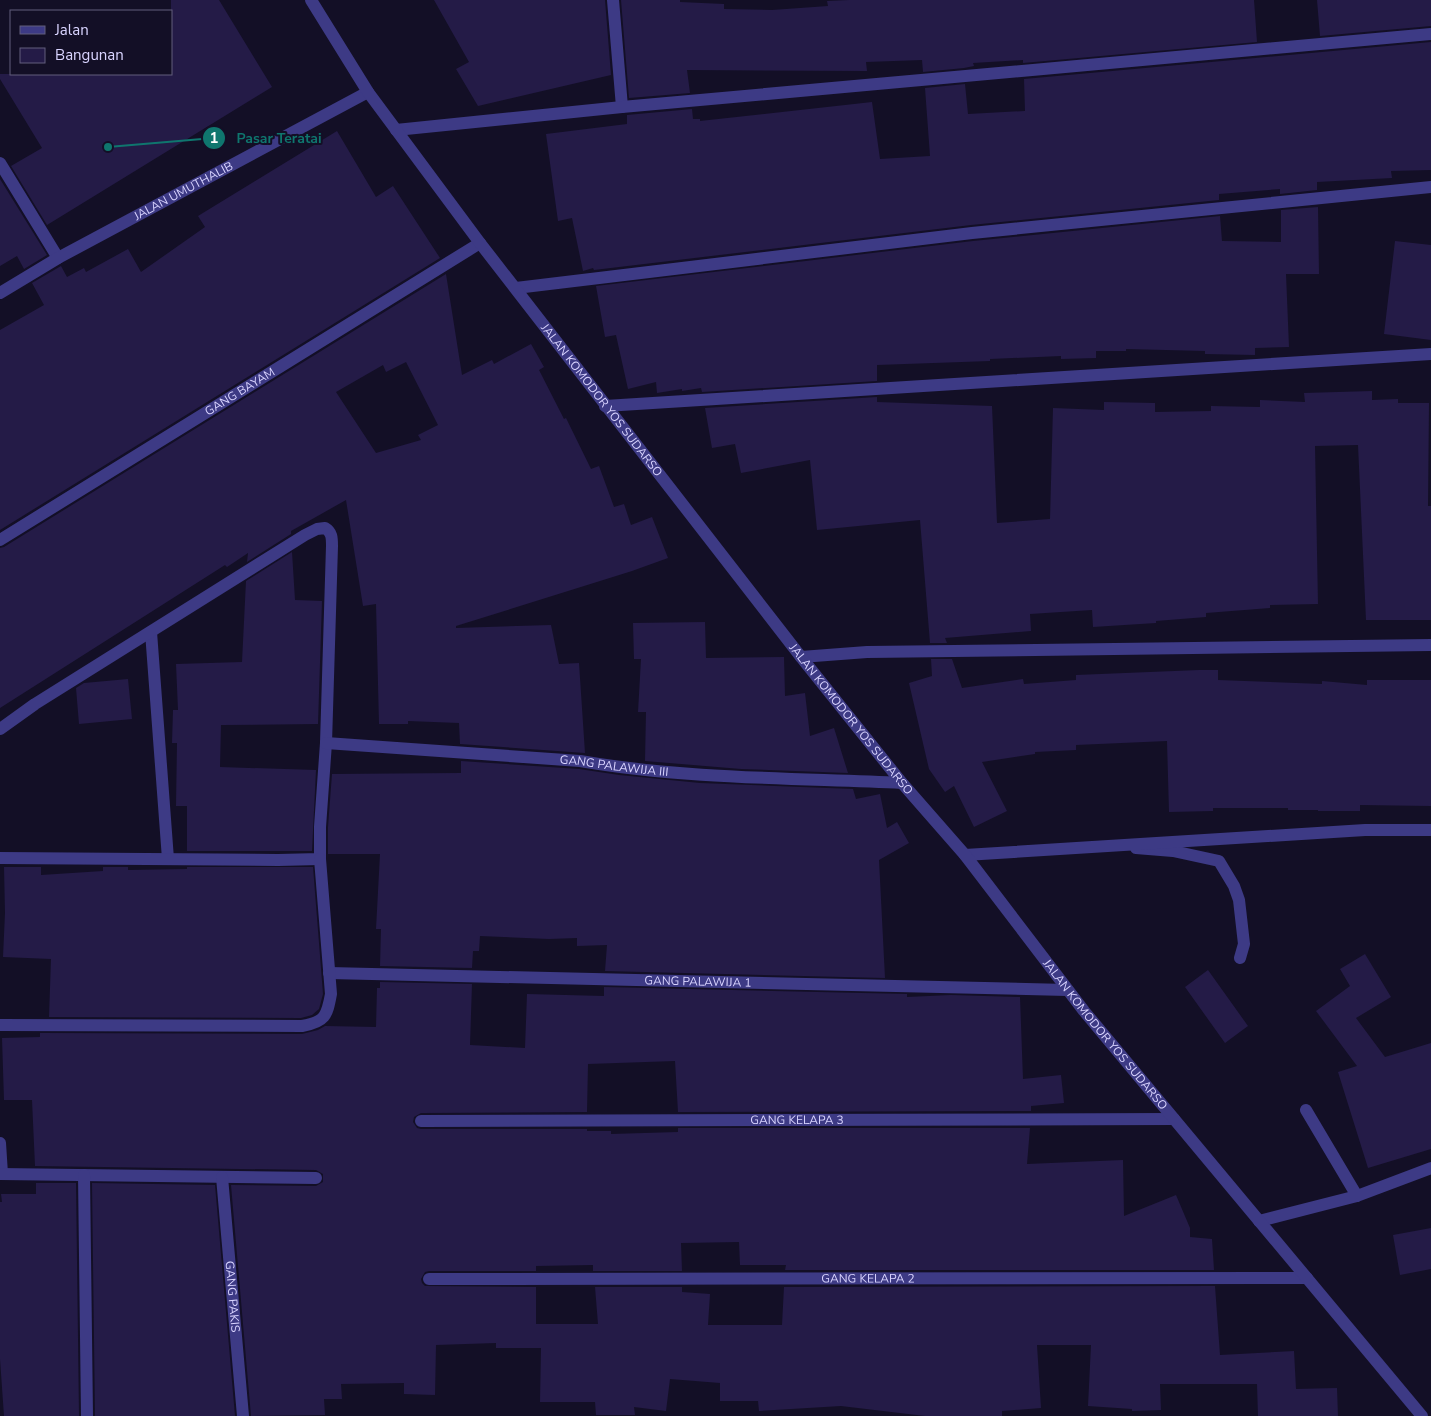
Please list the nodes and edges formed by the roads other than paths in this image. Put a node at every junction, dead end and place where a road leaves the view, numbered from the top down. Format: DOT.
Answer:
graph roads {
  1 [pos="311,0"];
  2 [pos="613,0"];
  3 [pos="1431,34"];
  4 [pos="368,92"];
  5 [pos="622,107"];
  6 [pos="396,130"];
  7 [pos="0,163"];
  8 [pos="1431,187"];
  9 [pos="480,243"];
  10 [pos="58,258"];
  11 [pos="516,288"];
  12 [pos="0,294"];
  13 [pos="1431,354"];
  14 [pos="605,406"];
  15 [pos="0,540"];
  16 [pos="151,632"];
  17 [pos="1431,645"];
  18 [pos="802,657"];
  19 [pos="0,729"];
  20 [pos="326,744"];
  21 [pos="902,783"];
  22 [pos="1431,830"];
  23 [pos="1099,846"];
  24 [pos="965,855"];
  25 [pos="0,858"];
  26 [pos="320,859"];
  27 [pos="168,860"];
  28 [pos="1240,958"];
  29 [pos="329,973"];
  30 [pos="1068,990"];
  31 [pos="0,1025"];
  32 [pos="1306,1110"];
  33 [pos="1174,1119"];
  34 [pos="421,1121"];
  35 [pos="0,1143"];
  36 [pos="1431,1168"];
  37 [pos="1,1174"];
  38 [pos="84,1175"];
  39 [pos="222,1177"];
  40 [pos="316,1178"];
  41 [pos="1357,1196"];
  42 [pos="1259,1221"];
  43 [pos="1307,1278"];
  44 [pos="429,1279"];
  45 [pos="87,1416"];
  46 [pos="244,1416"];
  47 [pos="1422,1416"];
  1 -- 4 [label="street, JALAN KOMODOR YOS SUDARSO"];
  2 -- 5 [label="street"];
  3 -- 5 [label="street"];
  4 -- 6 [label="street, JALAN KOMODOR YOS SUDARSO"];
  4 -- 10 [label="street, JALAN UMUTHALIB"];
  5 -- 6 [label="street"];
  6 -- 9 [label="street, JALAN KOMODOR YOS SUDARSO"];
  7 -- 10 [label="street"];
  8 -- 11 [label="street"];
  9 -- 11 [label="street, JALAN KOMODOR YOS SUDARSO"];
  9 -- 15 [label="street, GANG BAYAM"];
  10 -- 12 [label="street, JALAN UMUTHALIB"];
  11 -- 14 [label="street, JALAN KOMODOR YOS SUDARSO"];
  13 -- 14 [label="street"];
  14 -- 18 [label="street, JALAN KOMODOR YOS SUDARSO"];
  16 -- 19 [label="street"];
  16 -- 20 [label="street"];
  16 -- 27 [label="street"];
  17 -- 18 [label="street"];
  18 -- 21 [label="street, JALAN KOMODOR YOS SUDARSO"];
  20 -- 21 [label="street, GANG PALAWIJA III"];
  20 -- 26 [label="street"];
  21 -- 24 [label="street, JALAN KOMODOR YOS SUDARSO"];
  22 -- 23 [label="street"];
  23 -- 24 [label="street"];
  23 -- 28 [label="street"];
  24 -- 30 [label="street, JALAN KOMODOR YOS SUDARSO"];
  25 -- 27 [label="street"];
  26 -- 27 [label="street"];
  26 -- 29 [label="street"];
  29 -- 30 [label="street, GANG PALAWIJA 1"];
  29 -- 31 [label="street"];
  30 -- 33 [label="street, JALAN KOMODOR YOS SUDARSO"];
  32 -- 41 [label="street"];
  33 -- 34 [label="street, GANG KELAPA 3"];
  33 -- 42 [label="street, JALAN KOMODOR YOS SUDARSO"];
  35 -- 37 [label="street"];
  36 -- 41 [label="street"];
  37 -- 38 [label="street"];
  38 -- 39 [label="street"];
  38 -- 45 [label="street"];
  39 -- 40 [label="street"];
  39 -- 46 [label="street, GANG PAKIS"];
  41 -- 42 [label="street"];
  42 -- 43 [label="street, JALAN KOMODOR YOS SUDARSO"];
  43 -- 44 [label="street, GANG KELAPA 2"];
  43 -- 47 [label="street, JALAN KOMODOR YOS SUDARSO"];
}
